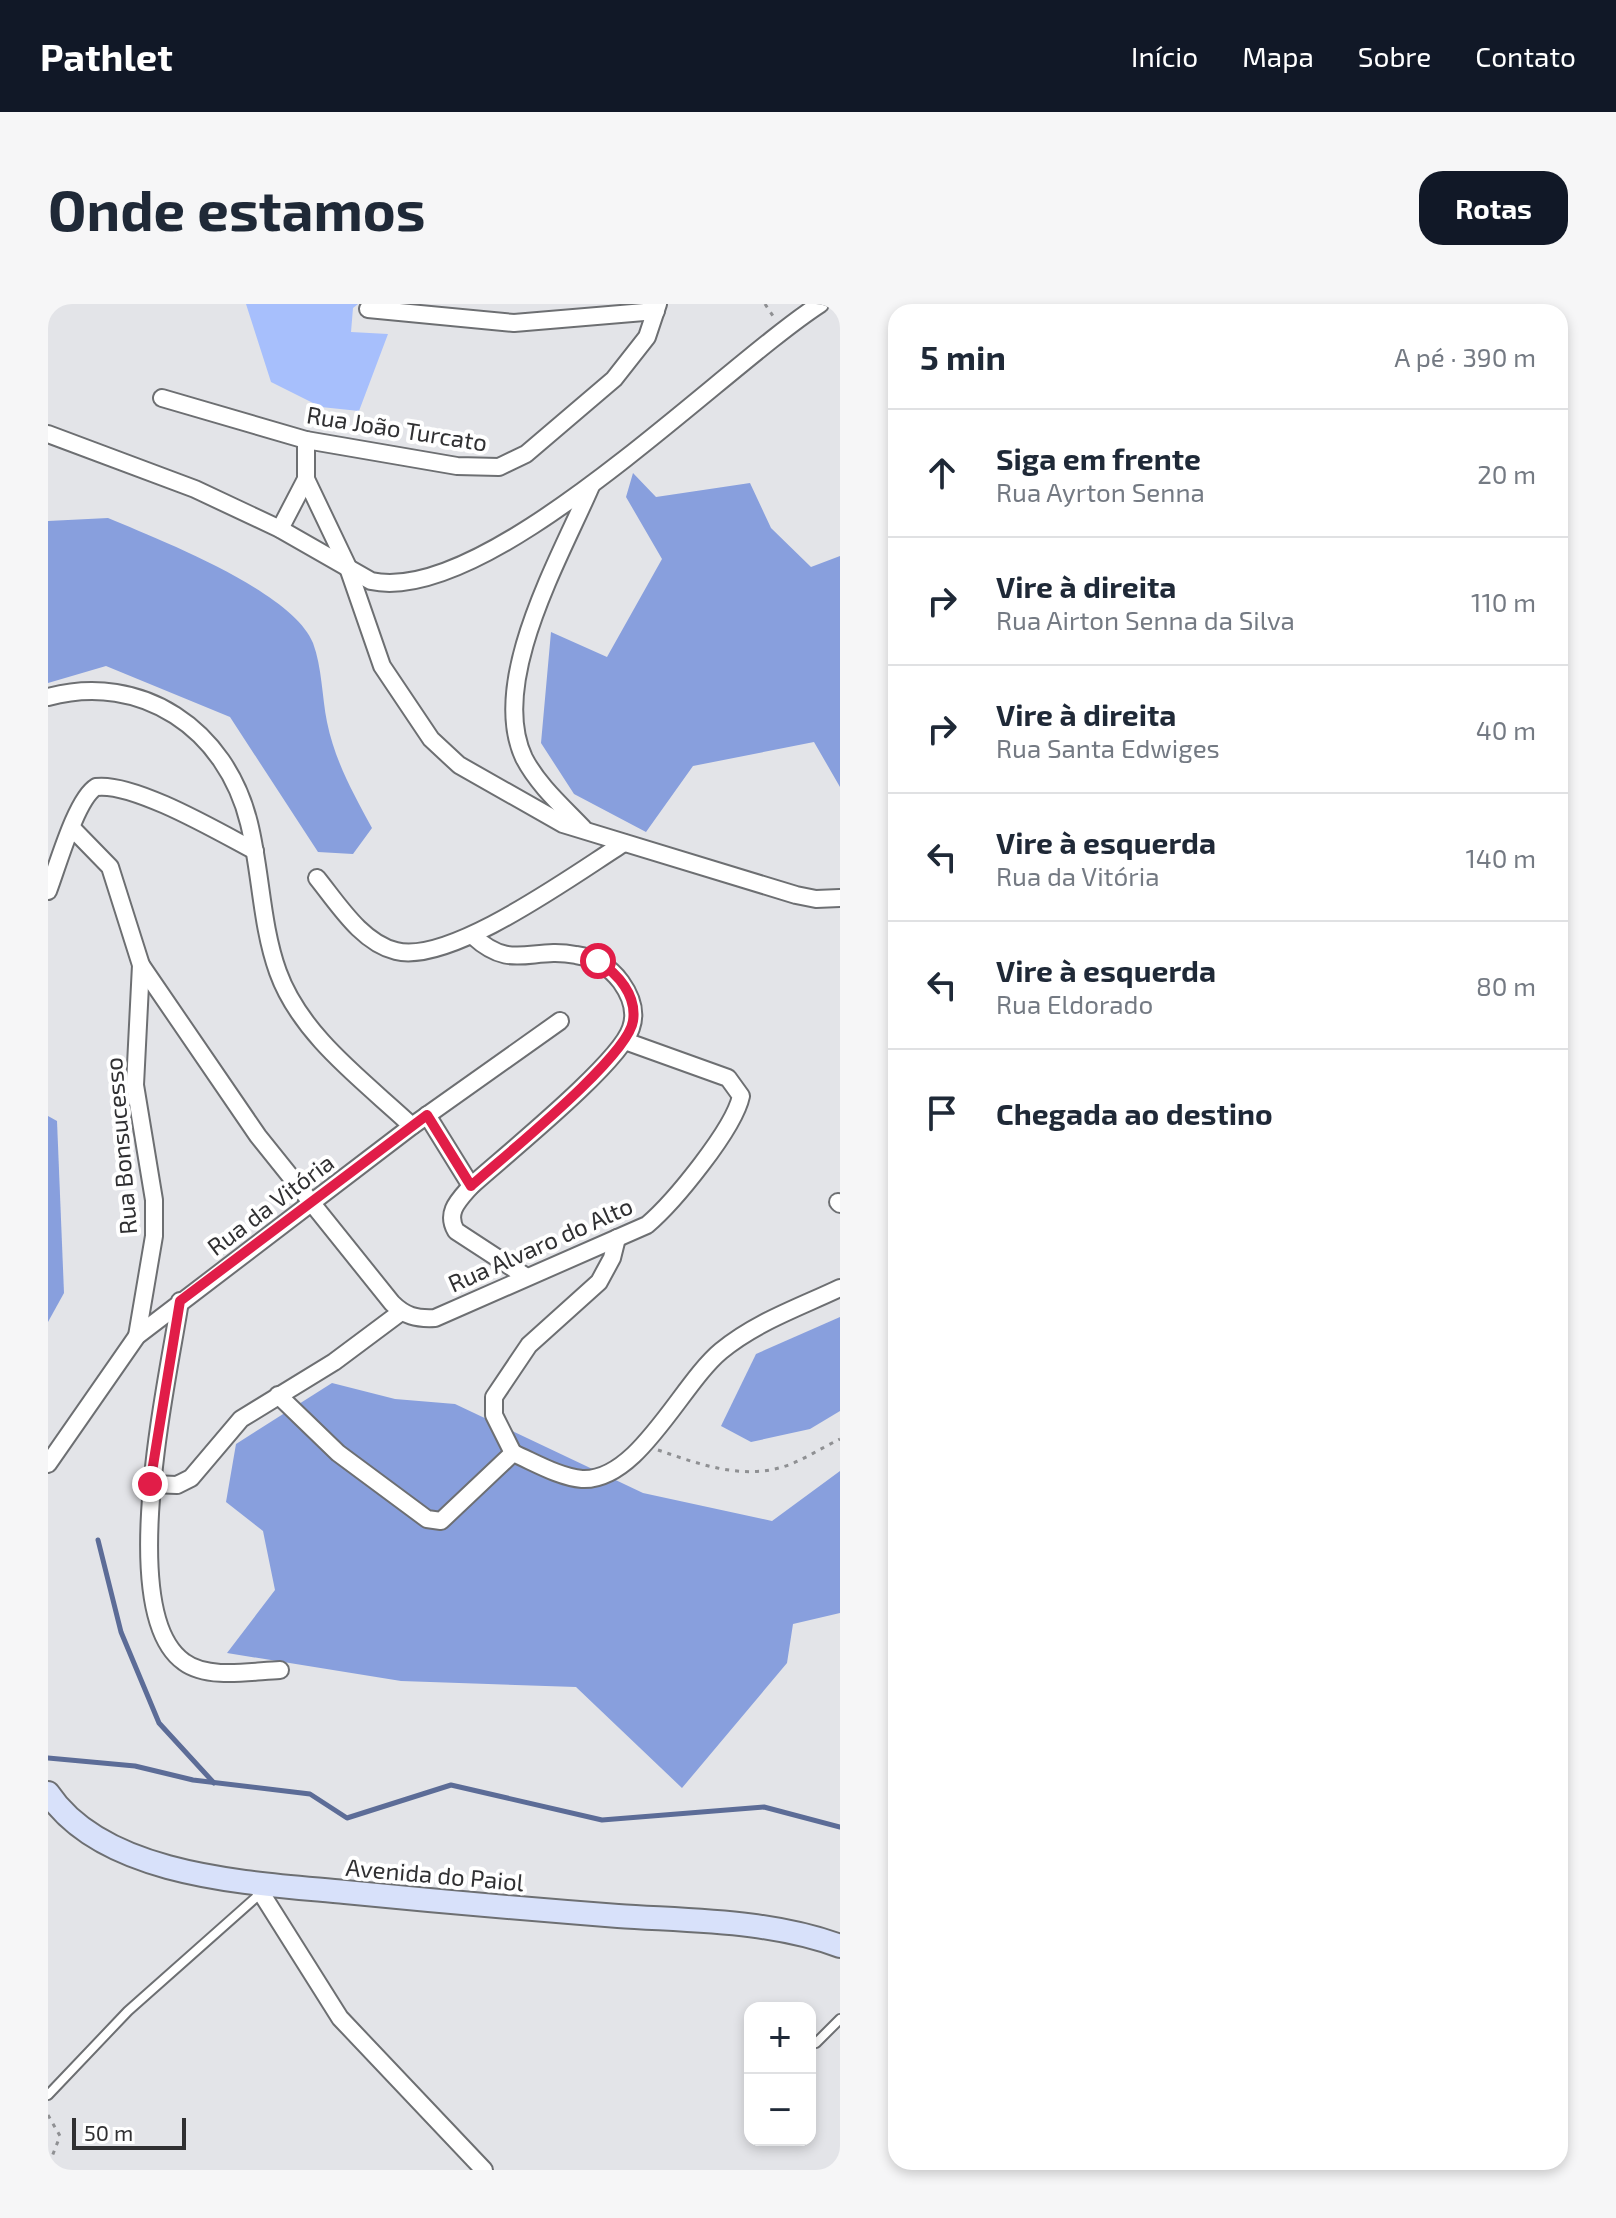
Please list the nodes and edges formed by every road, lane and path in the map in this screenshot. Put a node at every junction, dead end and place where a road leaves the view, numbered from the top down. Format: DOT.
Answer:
graph roads {
  1 [pos="765,304"];
  2 [pos="820,304"];
  3 [pos="657,308"];
  4 [pos="368,309"];
  5 [pos="782,329"];
  6 [pos="162,398"];
  7 [pos="48,434"];
  8 [pos="306,440"];
  9 [pos="306,479"];
  10 [pos="591,485"];
  11 [pos="280,529"];
  12 [pos="347,565"];
  13 [pos="48,697"];
  14 [pos="72,828"];
  15 [pos="583,828"];
  16 [pos="624,843"];
  17 [pos="255,851"];
  18 [pos="317,878"];
  19 [pos="48,891"];
  20 [pos="840,898"];
  21 [pos="473,936"];
  22 [pos="141,965"];
  23 [pos="560,1021"];
  24 [pos="625,1041"];
  25 [pos="427,1115"];
  26 [pos="412,1126"];
  27 [pos="471,1186"];
  28 [pos="311,1203"];
  29 [pos="617,1238"];
  30 [pos="525,1276"];
  31 [pos="840,1288"];
  32 [pos="180,1301"];
  33 [pos="401,1312"];
  34 [pos="137,1336"];
  35 [pos="278,1395"];
  36 [pos="840,1439"];
  37 [pos="643,1445"];
  38 [pos="513,1453"];
  39 [pos="48,1464"];
  40 [pos="150,1484"];
  41 [pos="280,1670"];
  42 [pos="48,1793"];
  43 [pos="258,1888"];
  44 [pos="840,1946"];
  45 [pos="840,2019"];
  46 [pos="816,2043"];
  47 [pos="48,2095"];
  48 [pos="48,2115"];
  49 [pos="48,2167"];
  50 [pos="484,2170"];
  1 -- 5 [label="path"];
  2 -- 5 [label="street"];
  3 -- 4 [label="street"];
  3 -- 8 [label="street, Rua João Turcato"];
  5 -- 10 [label="street"];
  6 -- 8 [label="street, Rua João Turcato"];
  7 -- 11 [label="street"];
  8 -- 9 [label="street"];
  9 -- 11 [label="street"];
  9 -- 12 [label="street"];
  10 -- 12 [label="street"];
  10 -- 15 [label="street"];
  11 -- 12 [label="street"];
  12 -- 15 [label="street"];
  13 -- 17 [label="street"];
  14 -- 17 [label="street"];
  14 -- 19 [label="street"];
  14 -- 22 [label="street, Rua Bonsucesso"];
  15 -- 16 [label="street"];
  16 -- 20 [label="street"];
  16 -- 21 [label="street"];
  17 -- 26 [label="street"];
  18 -- 21 [label="street"];
  21 -- 24 [label="street"];
  22 -- 28 [label="street"];
  22 -- 34 [label="street, Rua Bonsucesso"];
  23 -- 25 [label="street, Rua da Vitória"];
  24 -- 27 [label="street"];
  24 -- 29 [label="street, Rua Alvaro do Alto"];
  25 -- 26 [label="street, Rua da Vitória"];
  25 -- 27 [label="street"];
  26 -- 28 [label="street, Rua da Vitória"];
  27 -- 30 [label="street"];
  28 -- 32 [label="street, Rua da Vitória"];
  28 -- 33 [label="street"];
  29 -- 30 [label="street, Rua Alvaro do Alto"];
  29 -- 38 [label="street"];
  30 -- 33 [label="street, Rua Alvaro do Alto"];
  31 -- 37 [label="street"];
  32 -- 34 [label="street, Rua da Vitória"];
  32 -- 40 [label="street"];
  33 -- 35 [label="street"];
  34 -- 39 [label="street, Rua da Vitória"];
  35 -- 38 [label="street"];
  35 -- 40 [label="street"];
  36 -- 37 [label="path"];
  37 -- 38 [label="street"];
  40 -- 41 [label="street"];
  42 -- 43 [label="street, Avenida do Paiol"];
  43 -- 44 [label="street, Avenida do Paiol"];
  43 -- 47 [label="lane"];
  43 -- 50 [label="street"];
  45 -- 46 [label="lane"];
  48 -- 49 [label="path"];
}
